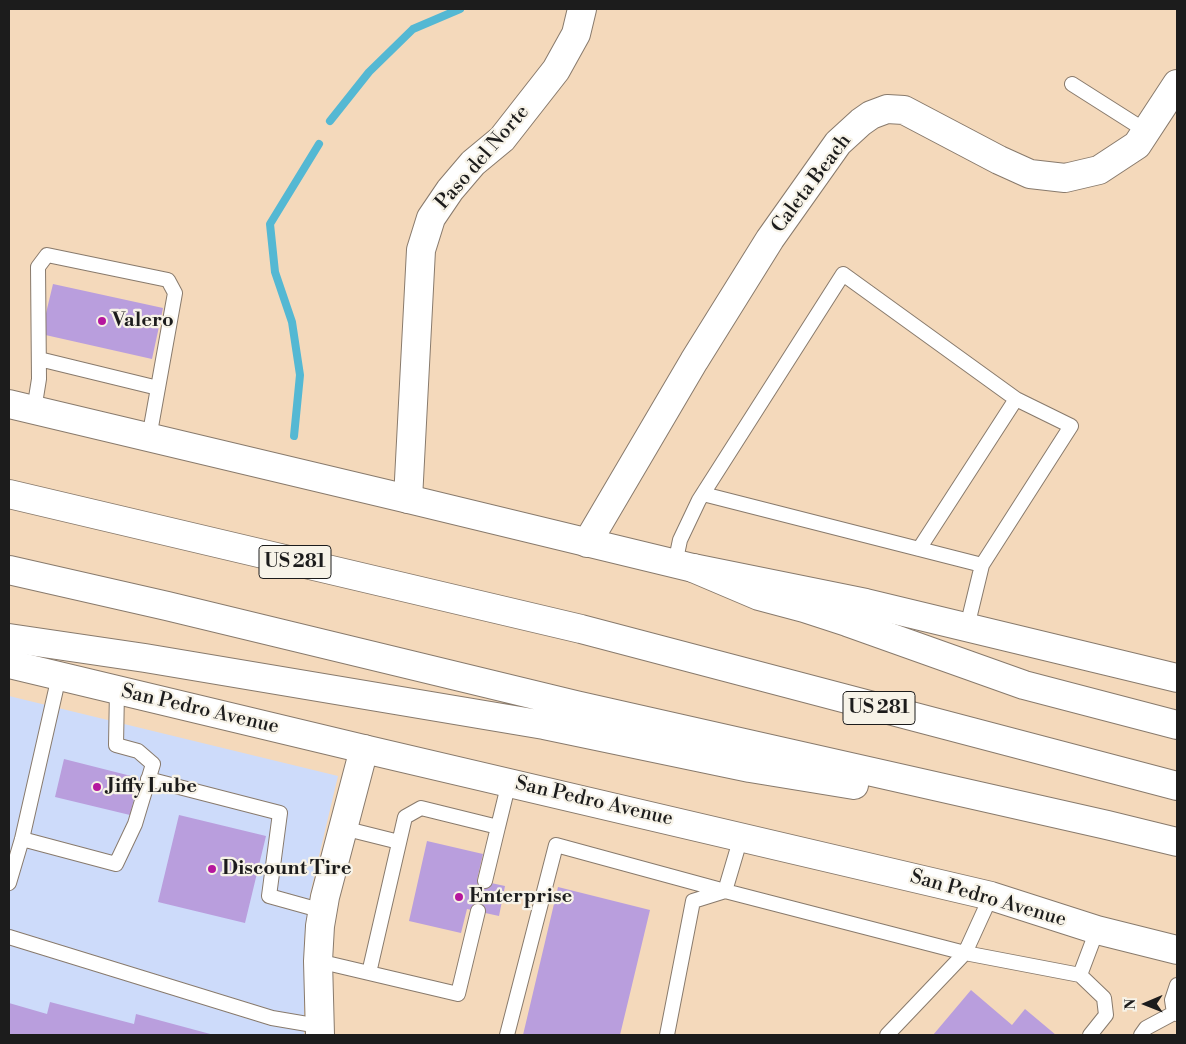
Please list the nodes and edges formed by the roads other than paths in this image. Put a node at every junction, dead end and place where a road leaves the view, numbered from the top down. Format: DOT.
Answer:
graph roads {
  1 [pos="582,9"];
  2 [pos="1072,84"];
  3 [pos="1177,84"];
  4 [pos="1146,131"];
  5 [pos="39,359"];
  6 [pos="158,388"];
  7 [pos="1016,399"];
  8 [pos="21,407"];
  9 [pos="149,438"];
  10 [pos="9,494"];
  11 [pos="703,494"];
  12 [pos="408,499"];
  13 [pos="587,543"];
  14 [pos="919,549"];
  15 [pos="982,565"];
  16 [pos="684,566"];
  17 [pos="9,570"];
  18 [pos="967,627"];
  19 [pos="9,638"];
  20 [pos="9,664"];
  21 [pos="60,676"];
  22 [pos="1177,678"];
  23 [pos="117,690"];
  24 [pos="1177,726"];
  25 [pos="364,749"];
  26 [pos="148,778"];
  27 [pos="509,782"];
  28 [pos="1177,786"];
  29 [pos="1107,825"];
  30 [pos="498,826"];
  31 [pos="344,828"];
  32 [pos="741,837"];
  33 [pos="22,839"];
  34 [pos="399,842"];
  35 [pos="1177,842"];
  36 [pos="485,881"];
  37 [pos="9,883"];
  38 [pos="725,891"];
  39 [pos="991,896"];
  40 [pos="323,911"];
  41 [pos="478,911"];
  42 [pos="1097,930"];
  43 [pos="9,937"];
  44 [pos="1177,950"];
  45 [pos="965,953"];
  46 [pos="318,961"];
  47 [pos="369,973"];
  48 [pos="1080,975"];
  49 [pos="1177,985"];
  50 [pos="1176,1014"];
  51 [pos="319,1030"];
  52 [pos="507,1035"];
  53 [pos="667,1035"];
  54 [pos="887,1035"];
  55 [pos="1090,1035"];
  56 [pos="1141,1035"];
  1 -- 12 [label="main road, Paso del Norte"];
  2 -- 4 [label="lane"];
  3 -- 4 [label="main road, Caleta Beach"];
  4 -- 13 [label="main road, Caleta Beach"];
  5 -- 6 [label="lane"];
  5 -- 6 [label="lane"];
  5 -- 8 [label="lane"];
  6 -- 9 [label="lane"];
  7 -- 11 [label="lane"];
  7 -- 14 [label="lane"];
  7 -- 15 [label="lane"];
  8 -- 9 [label="main road"];
  9 -- 12 [label="main road"];
  10 -- 28 [label="main road, US 281"];
  11 -- 14 [label="lane"];
  11 -- 16 [label="lane"];
  12 -- 13 [label="main road"];
  13 -- 16 [label="main road"];
  14 -- 15 [label="lane"];
  15 -- 18 [label="lane"];
  16 -- 18 [label="main road"];
  16 -- 24 [label="main road"];
  17 -- 29 [label="main road"];
  18 -- 22 [label="main road"];
  19 -- 29 [label="main road"];
  20 -- 21 [label="main road, San Pedro Avenue"];
  21 -- 23 [label="main road, San Pedro Avenue"];
  21 -- 33 [label="lane"];
  23 -- 25 [label="main road, San Pedro Avenue"];
  23 -- 26 [label="lane"];
  25 -- 27 [label="main road, San Pedro Avenue"];
  25 -- 31 [label="main road"];
  26 -- 33 [label="lane"];
  26 -- 40 [label="lane"];
  27 -- 30 [label="lane"];
  27 -- 32 [label="main road, San Pedro Avenue"];
  29 -- 35 [label="main road"];
  30 -- 34 [label="lane"];
  30 -- 36 [label="lane"];
  31 -- 34 [label="lane"];
  31 -- 40 [label="main road"];
  32 -- 38 [label="lane"];
  32 -- 39 [label="main road, San Pedro Avenue"];
  33 -- 37 [label="lane"];
  34 -- 47 [label="lane"];
  38 -- 45 [label="lane"];
  38 -- 52 [label="lane"];
  38 -- 53 [label="lane"];
  39 -- 42 [label="main road, San Pedro Avenue"];
  39 -- 45 [label="lane"];
  40 -- 46 [label="main road"];
  41 -- 47 [label="lane"];
  42 -- 44 [label="main road, San Pedro Avenue"];
  42 -- 48 [label="lane"];
  43 -- 51 [label="lane"];
  45 -- 48 [label="lane"];
  45 -- 54 [label="lane"];
  46 -- 47 [label="lane"];
  46 -- 51 [label="main road"];
  48 -- 55 [label="lane"];
  49 -- 50 [label="lane"];
  50 -- 56 [label="lane"];
}
